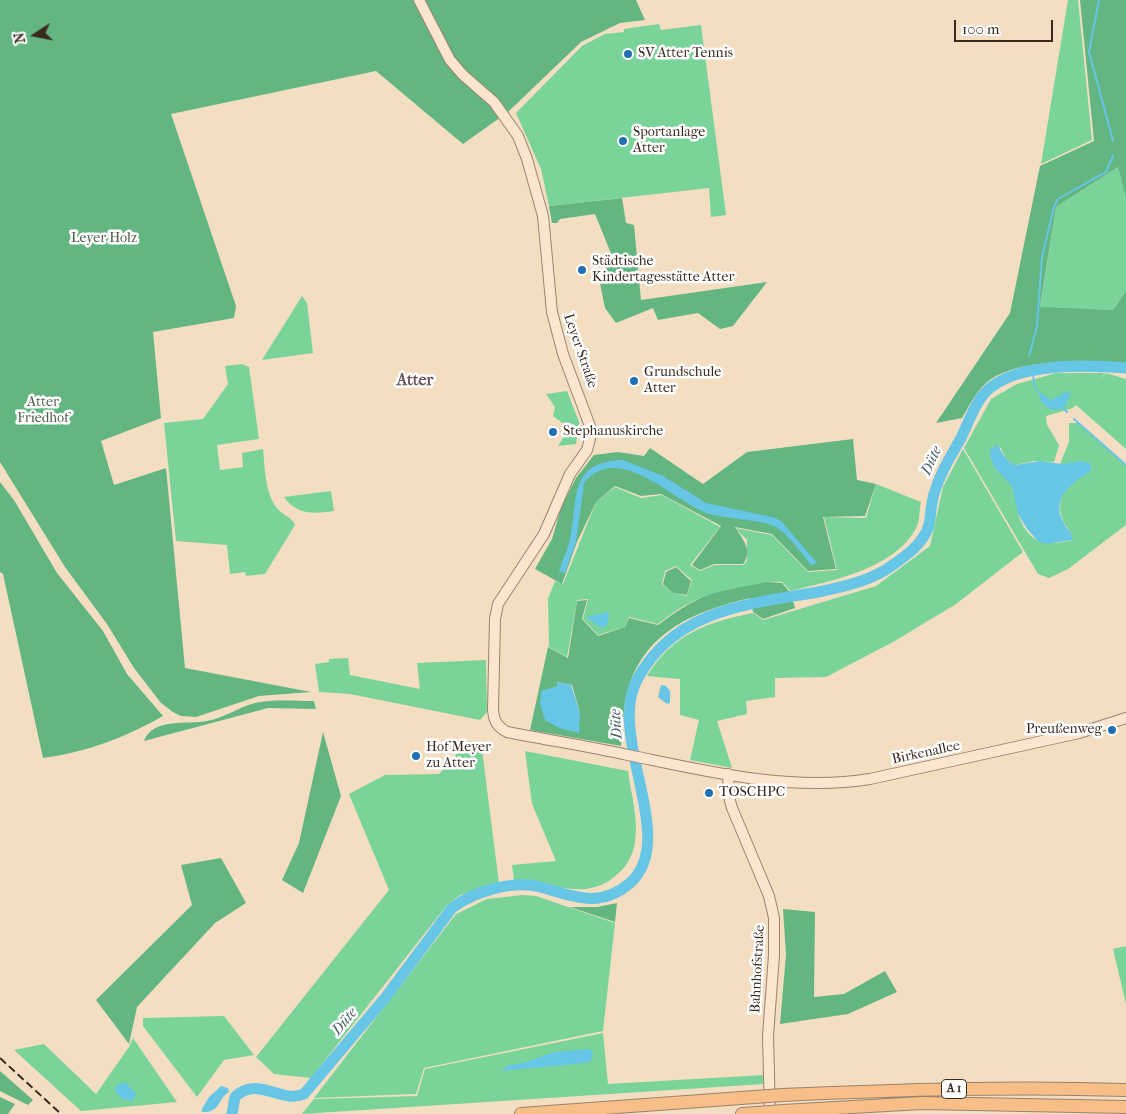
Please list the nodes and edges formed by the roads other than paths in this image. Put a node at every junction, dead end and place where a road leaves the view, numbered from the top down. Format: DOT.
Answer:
graph roads {
  1 [pos="418,0"];
  2 [pos="1126,718"];
  3 [pos="728,774"];
  4 [pos="1126,1090"];
  5 [pos="1126,1106"];
  6 [pos="757,1113"];
  7 [pos="776,1113"];
  8 [pos="521,1114"];
  9 [pos="742,1114"];
  1 -- 3 [label="street, Leyer Straße"];
  2 -- 3 [label="street, Birkenallee"];
  3 -- 7 [label="street, Bahnhofstraße"];
  4 -- 8 [label="highway, A 1, bridge"];
  5 -- 7 [label="highway, A 1"];
  6 -- 7 [label="highway, A 1, bridge"];
  6 -- 9 [label="highway, A 1"];
}
